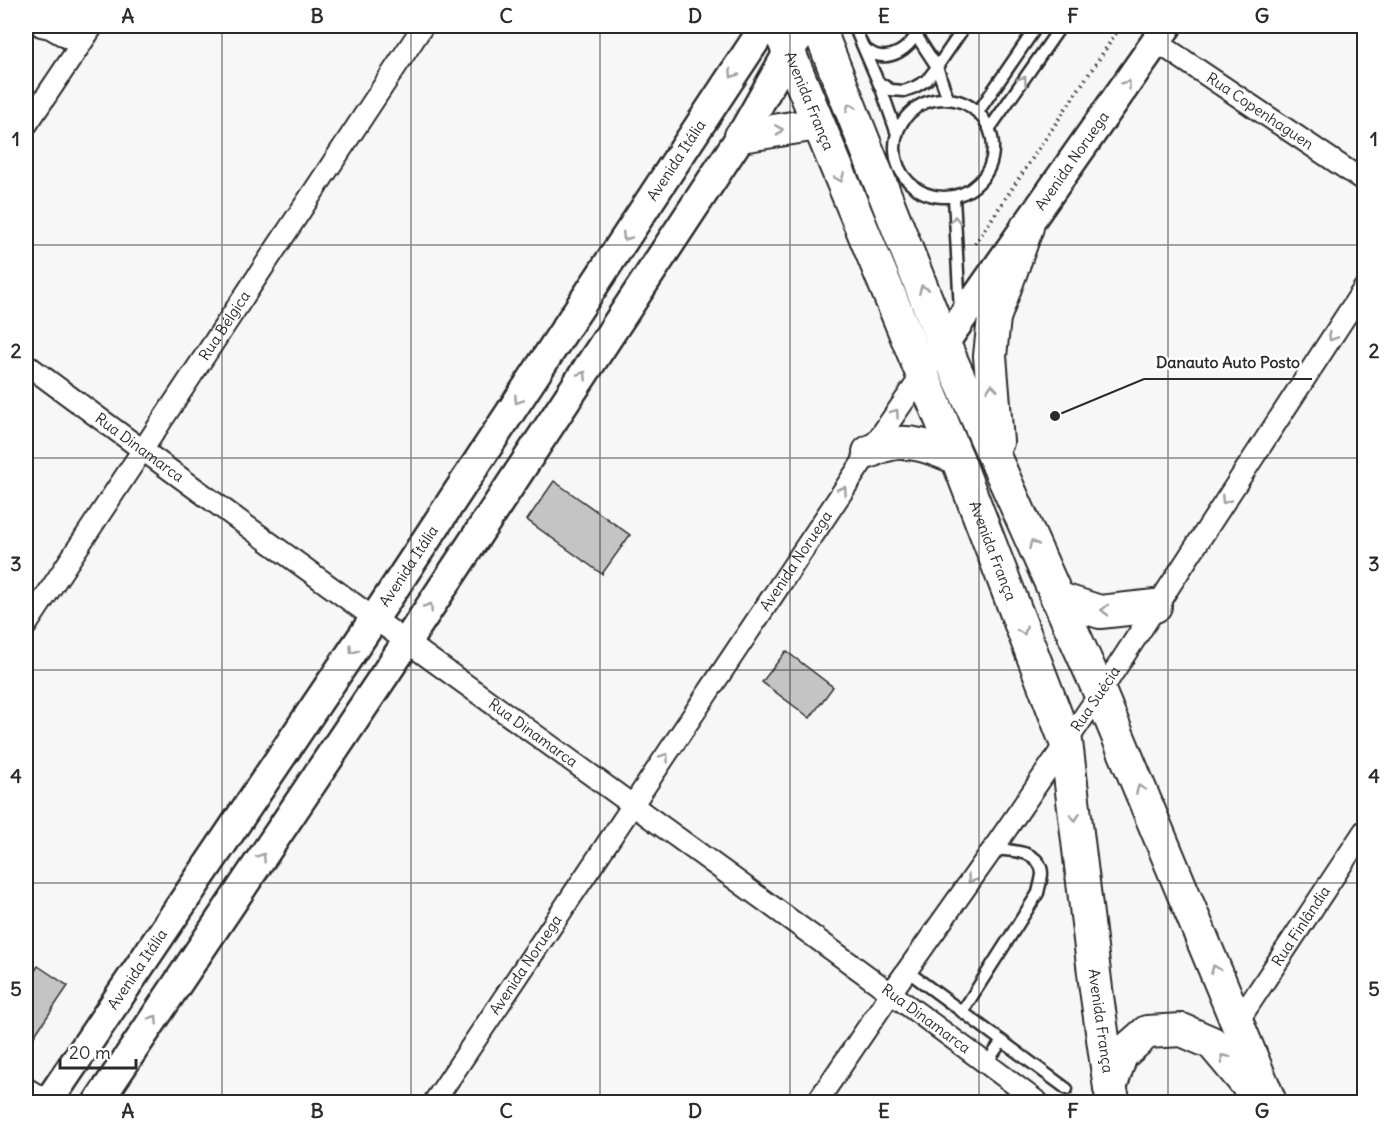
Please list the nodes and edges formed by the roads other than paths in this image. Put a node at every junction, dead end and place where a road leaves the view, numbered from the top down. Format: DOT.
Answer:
graph roads {
  1 [pos="41,26"];
  2 [pos="93,26"];
  3 [pos="423,26"];
  4 [pos="765,26"];
  5 [pos="807,26"];
  6 [pos="818,26"];
  7 [pos="854,26"];
  8 [pos="965,26"];
  9 [pos="1037,26"];
  10 [pos="1060,26"];
  11 [pos="916,30"];
  12 [pos="1162,34"];
  13 [pos="783,38"];
  14 [pos="80,45"];
  15 [pos="863,48"];
  16 [pos="937,67"];
  17 [pos="878,82"];
  18 [pos="948,99"];
  19 [pos="978,112"];
  20 [pos="818,124"];
  21 [pos="26,126"];
  22 [pos="990,128"];
  23 [pos="897,134"];
  24 [pos="741,136"];
  25 [pos="1365,181"];
  26 [pos="954,197"];
  27 [pos="1027,227"];
  28 [pos="1365,288"];
  29 [pos="953,332"];
  30 [pos="26,364"];
  31 [pos="922,375"];
  32 [pos="141,450"];
  33 [pos="869,452"];
  34 [pos="957,458"];
  35 [pos="999,467"];
  36 [pos="1057,598"];
  37 [pos="1155,606"];
  38 [pos="374,619"];
  39 [pos="26,626"];
  40 [pos="406,643"];
  41 [pos="1100,693"];
  42 [pos="1066,742"];
  43 [pos="632,806"];
  44 [pos="1365,831"];
  45 [pos="993,849"];
  46 [pos="907,971"];
  47 [pos="891,993"];
  48 [pos="962,1012"];
  49 [pos="1237,1023"];
  50 [pos="1002,1041"];
  51 [pos="986,1064"];
  52 [pos="26,1088"];
  53 [pos="1066,1089"];
  54 [pos="1112,1096"];
  55 [pos="48,1102"];
  56 [pos="98,1102"];
  57 [pos="434,1102"];
  58 [pos="817,1102"];
  59 [pos="1038,1102"];
  60 [pos="1262,1102"];
  61 [pos="1270,1102"];
  1 -- 14 [label="street"];
  2 -- 14 [label="street"];
  3 -- 32 [label="street, Rua Bélgica"];
  4 -- 38 [label="main road, Avenida Itália, one-way"];
  5 -- 13 [label="main road"];
  29 -- 6 [label="main road, one-way"];
  7 -- 15 [label="lane"];
  8 -- 16 [label="lane"];
  9 -- 19 [label="lane"];
  22 -- 10 [label="lane, one-way"];
  11 -- 15 [label="lane"];
  11 -- 16 [label="lane"];
  12 -- 25 [label="street, Rua Copenhaguen"];
  27 -- 12 [label="main road, Avenida Noruega, one-way"];
  13 -- 20 [label="main road, Avenida França"];
  13 -- 24 [label="main road"];
  14 -- 21 [label="street"];
  15 -- 17 [label="lane"];
  16 -- 17 [label="lane"];
  16 -- 18 [label="lane"];
  17 -- 23 [label="lane"];
  18 -- 19 [label="lane"];
  18 -- 23 [label="lane"];
  19 -- 22 [label="lane"];
  24 -- 20 [label="main road, one-way"];
  20 -- 31 [label="main road, Avenida França, one-way"];
  22 -- 26 [label="lane"];
  23 -- 26 [label="lane"];
  40 -- 24 [label="main road, one-way"];
  29 -- 26 [label="lane, one-way"];
  27 -- 29 [label="main road, Avenida Noruega"];
  35 -- 27 [label="main road, one-way"];
  28 -- 37 [label="street, Rua Suécia, one-way"];
  29 -- 31 [label="main road, Avenida Noruega"];
  29 -- 35 [label="main road"];
  30 -- 32 [label="street, Rua Dinamarca"];
  33 -- 31 [label="street, Avenida Noruega, one-way"];
  31 -- 34 [label="main road, Avenida França"];
  32 -- 38 [label="street, Rua Dinamarca"];
  32 -- 39 [label="street, Rua Bélgica"];
  33 -- 34 [label="main road"];
  43 -- 33 [label="street, Avenida Noruega, one-way"];
  34 -- 42 [label="main road, Avenida França, one-way"];
  36 -- 35 [label="main road, one-way"];
  37 -- 36 [label="main road, one-way"];
  36 -- 41 [label="main road"];
  37 -- 41 [label="street, Rua Suécia"];
  38 -- 40 [label="street, Rua Dinamarca"];
  38 -- 55 [label="main road, Avenida Itália, one-way"];
  40 -- 43 [label="street, Rua Dinamarca"];
  56 -- 40 [label="main road, one-way"];
  41 -- 42 [label="street, Rua Suécia"];
  49 -- 41 [label="main road, one-way"];
  42 -- 45 [label="street, Rua Suécia"];
  42 -- 54 [label="main road, Avenida França, one-way"];
  43 -- 47 [label="street, Rua Dinamarca"];
  43 -- 57 [label="street, Avenida Noruega"];
  44 -- 49 [label="street, Rua Finlândia"];
  45 -- 46 [label="street, Rua Suécia, one-way"];
  45 -- 48 [label="lane"];
  46 -- 47 [label="street, Rua Suécia"];
  46 -- 48 [label="lane"];
  47 -- 51 [label="street, Rua Dinamarca"];
  47 -- 58 [label="street, Rua Suécia"];
  48 -- 50 [label="lane"];
  49 -- 61 [label="main road"];
  50 -- 51 [label="lane"];
  50 -- 53 [label="lane"];
  51 -- 59 [label="street, Rua Dinamarca"];
  52 -- 55 [label="street"];
  60 -- 54 [label="main road, one-way"];
}
